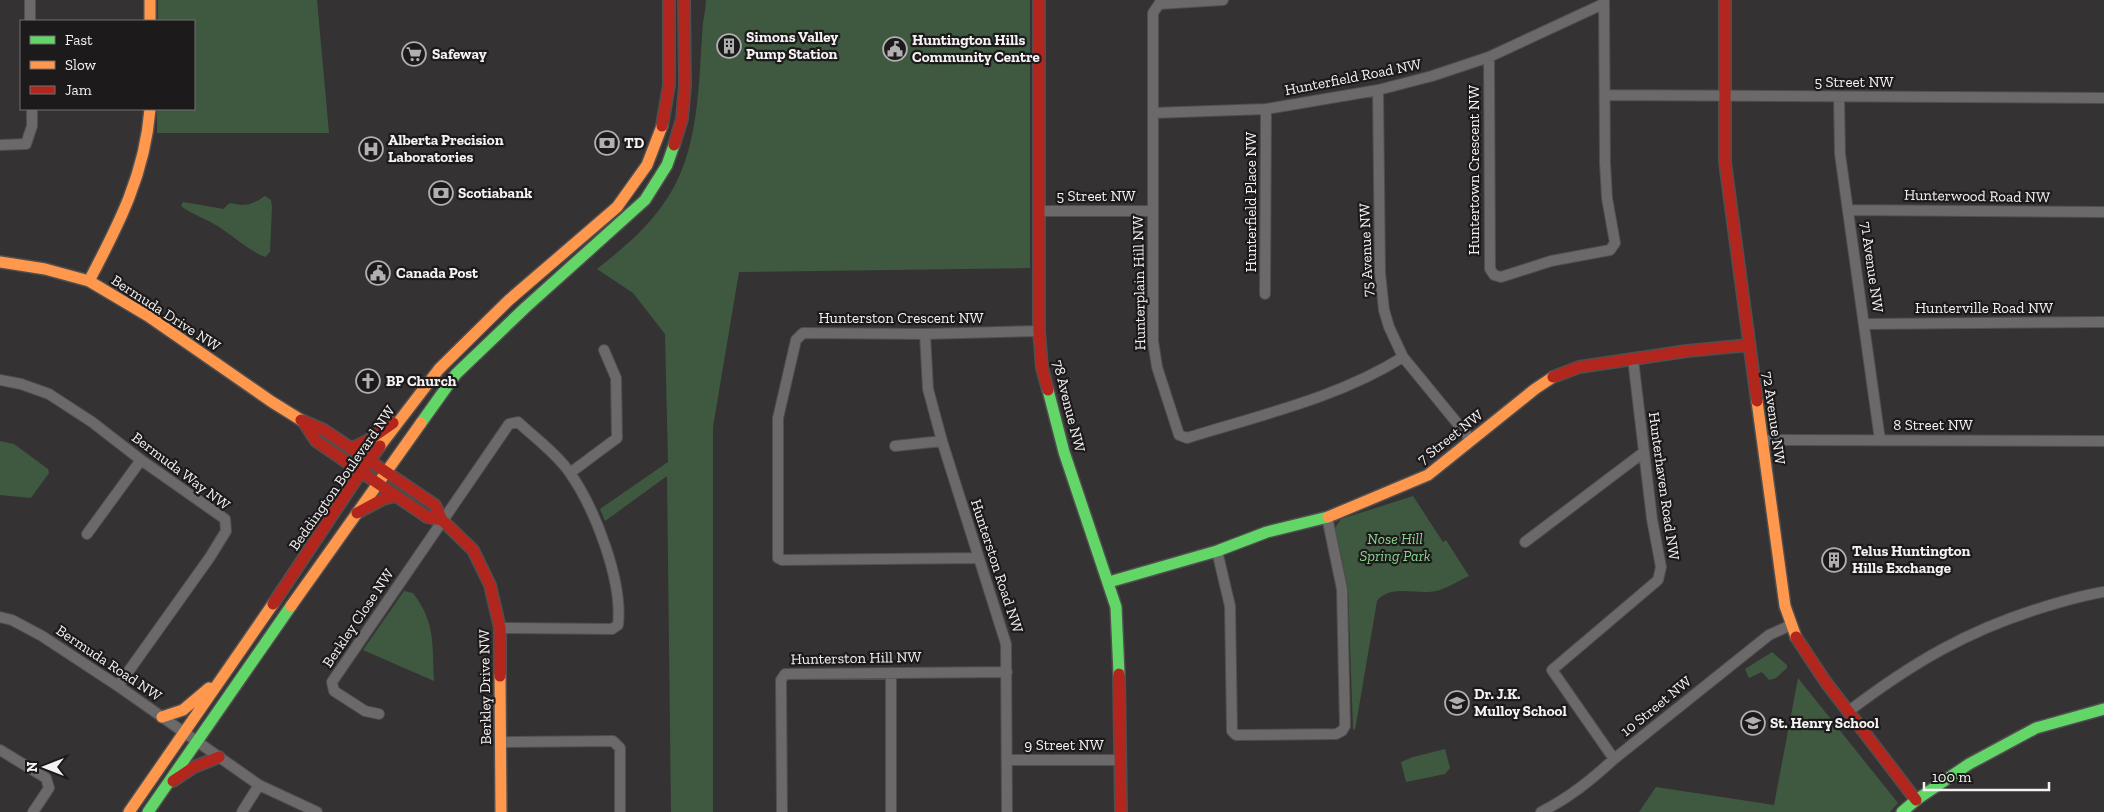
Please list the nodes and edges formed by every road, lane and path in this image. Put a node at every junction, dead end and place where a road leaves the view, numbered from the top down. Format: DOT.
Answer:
graph roads {
  1 [pos="30,0"];
  2 [pos="150,0"];
  3 [pos="669,0"];
  4 [pos="684,0"];
  5 [pos="694,0"];
  6 [pos="1039,0"];
  7 [pos="1223,0"];
  8 [pos="1725,0"];
  9 [pos="1603,2"];
  10 [pos="684,19"];
  11 [pos="30,20"];
  12 [pos="150,20"];
  13 [pos="1489,57"];
  14 [pos="1378,90"];
  15 [pos="1605,95"];
  16 [pos="1724,97"];
  17 [pos="1839,98"];
  18 [pos="2104,98"];
  19 [pos="1266,109"];
  20 [pos="32,110"];
  21 [pos="150,110"];
  22 [pos="1154,113"];
  23 [pos="0,145"];
  24 [pos="1849,210"];
  25 [pos="1040,211"];
  26 [pos="1152,211"];
  27 [pos="2104,212"];
  28 [pos="0,262"];
  29 [pos="89,281"];
  30 [pos="1265,294"];
  31 [pos="2104,322"];
  32 [pos="1865,324"];
  33 [pos="1039,331"];
  34 [pos="925,334"];
  35 [pos="1749,344"];
  36 [pos="604,350"];
  37 [pos="1403,356"];
  38 [pos="1633,359"];
  39 [pos="0,380"];
  40 [pos="400,419"];
  41 [pos="303,421"];
  42 [pos="1471,440"];
  43 [pos="1763,440"];
  44 [pos="1880,440"];
  45 [pos="942,441"];
  46 [pos="2104,441"];
  47 [pos="895,446"];
  48 [pos="352,448"];
  49 [pos="1644,452"];
  50 [pos="141,460"];
  51 [pos="369,461"];
  52 [pos="361,472"];
  53 [pos="385,472"];
  54 [pos="570,472"];
  55 [pos="377,483"];
  56 [pos="396,496"];
  57 [pos="354,515"];
  58 [pos="1327,517"];
  59 [pos="442,520"];
  60 [pos="87,534"];
  61 [pos="1525,542"];
  62 [pos="1217,551"];
  63 [pos="978,558"];
  64 [pos="1108,582"];
  65 [pos="2104,592"];
  66 [pos="0,617"];
  67 [pos="1790,625"];
  68 [pos="500,628"];
  69 [pos="891,672"];
  70 [pos="1007,672"];
  71 [pos="227,674"];
  72 [pos="118,686"];
  73 [pos="2104,709"];
  74 [pos="1849,711"];
  75 [pos="379,714"];
  76 [pos="162,717"];
  77 [pos="184,732"];
  78 [pos="196,741"];
  79 [pos="502,742"];
  80 [pos="0,750"];
  81 [pos="219,757"];
  82 [pos="1614,759"];
  83 [pos="1007,760"];
  84 [pos="1120,760"];
  85 [pos="166,785"];
  86 [pos="260,785"];
  87 [pos="1916,800"];
  88 [pos="33,812"];
  89 [pos="129,812"];
  90 [pos="148,812"];
  91 [pos="242,812"];
  92 [pos="317,812"];
  93 [pos="502,812"];
  94 [pos="620,812"];
  95 [pos="782,812"];
  96 [pos="891,812"];
  97 [pos="1007,812"];
  98 [pos="1121,812"];
  99 [pos="1542,812"];
  100 [pos="1902,812"];
  1 -- 11 [label="street"];
  2 -- 12 [label="street"];
  3 -- 40 [label="street, Beddington Boulevard NW"];
  4 -- 10 [label="street, Beddington Boulevard NW"];
  5 -- 10 [label="street"];
  6 -- 25 [label="street, 78 Avenue NW"];
  7 -- 22 [label="street, Hunterplain Hill NW"];
  8 -- 16 [label="street, 72 Avenue NW"];
  9 -- 13 [label="street, Hunterfield Road NW"];
  9 -- 15 [label="street, Huntertown Crescent NW"];
  10 -- 53 [label="street, Beddington Boulevard NW"];
  13 -- 14 [label="street, Hunterfield Road NW"];
  13 -- 15 [label="street, Huntertown Crescent NW"];
  14 -- 19 [label="street, Hunterfield Road NW"];
  14 -- 37 [label="street, 75 Avenue NW"];
  15 -- 16 [label="street, 5 Street NW"];
  16 -- 17 [label="street, 5 Street NW"];
  16 -- 35 [label="street, 72 Avenue NW"];
  17 -- 18 [label="street, 5 Street NW"];
  17 -- 24 [label="street, 71 Avenue NW"];
  19 -- 22 [label="street, Hunterfield Road NW"];
  19 -- 30 [label="street, Hunterfield Place NW"];
  20 -- 23 [label="street"];
  21 -- 29 [label="street"];
  22 -- 26 [label="street, Hunterplain Hill NW"];
  24 -- 27 [label="street, Hunterwood Road NW"];
  24 -- 32 [label="street, 71 Avenue NW"];
  25 -- 26 [label="street, 5 Street NW"];
  25 -- 33 [label="street, 78 Avenue NW"];
  26 -- 37 [label="street, Hunterplain Hill NW"];
  28 -- 29 [label="street, Bermuda Drive NW"];
  29 -- 41 [label="street, Bermuda Drive NW"];
  31 -- 32 [label="street, Hunterville Road NW"];
  32 -- 44 [label="street, 71 Avenue NW"];
  33 -- 34 [label="street, Hunterston Crescent NW"];
  33 -- 64 [label="street, 78 Avenue NW"];
  34 -- 45 [label="street, Hunterston Road NW"];
  34 -- 63 [label="street, Hunterston Crescent NW"];
  35 -- 38 [label="street, 7 Street NW"];
  35 -- 43 [label="street, 72 Avenue NW"];
  36 -- 54 [label="street"];
  37 -- 42 [label="street, 75 Avenue NW"];
  38 -- 42 [label="street, 7 Street NW"];
  38 -- 49 [label="street, Hunterhaven Road NW"];
  39 -- 50 [label="street, Bermuda Way NW"];
  40 -- 48 [label="street"];
  40 -- 51 [label="street, Beddington Boulevard NW"];
  41 -- 48 [label="street, Bermuda Drive NW"];
  41 -- 52 [label="street, Bermuda Drive NW"];
  42 -- 58 [label="street, 7 Street NW"];
  43 -- 44 [label="street, 8 Street NW"];
  43 -- 67 [label="street, 72 Avenue NW"];
  44 -- 46 [label="street, 8 Street NW"];
  45 -- 47 [label="street"];
  45 -- 63 [label="street, Hunterston Road NW"];
  48 -- 51 [label="street, Bermuda Drive NW"];
  49 -- 61 [label="street"];
  49 -- 82 [label="street, Hunterhaven Road NW"];
  50 -- 60 [label="street"];
  50 -- 72 [label="street, Bermuda Way NW"];
  51 -- 52 [label="street, Beddington Boulevard NW"];
  51 -- 53 [label="street, Berkley Drive NW"];
  52 -- 55 [label="street, Berkley Drive NW"];
  52 -- 71 [label="street, Beddington Boulevard NW"];
  53 -- 55 [label="street, Beddington Boulevard NW"];
  53 -- 59 [label="street, Berkley Drive NW"];
  54 -- 59 [label="street"];
  54 -- 68 [label="street"];
  55 -- 56 [label="street, Berkley Drive NW"];
  55 -- 57 [label="street, Beddington Boulevard NW"];
  56 -- 57 [label="street"];
  56 -- 59 [label="street, Berkley Drive NW"];
  57 -- 78 [label="street, Beddington Boulevard NW"];
  58 -- 62 [label="street, 7 Street NW"];
  58 -- 62 [label="street"];
  59 -- 68 [label="street, Berkley Drive NW"];
  59 -- 75 [label="street, Berkley Close NW"];
  62 -- 64 [label="street, 7 Street NW"];
  63 -- 70 [label="street, Hunterston Road NW"];
  64 -- 84 [label="street, 78 Avenue NW"];
  65 -- 74 [label="street"];
  66 -- 72 [label="street, Bermuda Road NW"];
  67 -- 74 [label="street, 72 Avenue NW"];
  67 -- 82 [label="street, 10 Street NW"];
  68 -- 79 [label="street, Berkley Drive NW"];
  69 -- 70 [label="street, Hunterston Hill NW"];
  69 -- 95 [label="street, Hunterston Hill NW"];
  69 -- 96 [label="street"];
  70 -- 83 [label="street, Hunterston Road NW"];
  71 -- 76 [label="street"];
  71 -- 77 [label="street, Beddington Boulevard NW"];
  72 -- 76 [label="street, Bermuda Road NW"];
  73 -- 87 [label="street"];
  74 -- 87 [label="street, 72 Avenue NW"];
  76 -- 77 [label="street, Bermuda Road NW"];
  77 -- 78 [label="street, Bermuda Road NW"];
  77 -- 89 [label="street, Beddington Boulevard NW"];
  78 -- 81 [label="street, Bermuda Road NW"];
  78 -- 85 [label="street, Beddington Boulevard NW"];
  79 -- 93 [label="street, Berkley Drive NW"];
  79 -- 94 [label="street"];
  80 -- 88 [label="street"];
  81 -- 85 [label="street"];
  81 -- 86 [label="street, Bermuda Road NW"];
  82 -- 99 [label="street, 10 Street NW"];
  83 -- 84 [label="street, 9 Street NW"];
  83 -- 97 [label="street, Hunterston Road NW"];
  84 -- 98 [label="street, 78 Avenue NW"];
  85 -- 90 [label="street, Beddington Boulevard NW"];
  86 -- 91 [label="street"];
  86 -- 92 [label="street, Bermuda Road NW"];
  87 -- 100 [label="street"];
}
